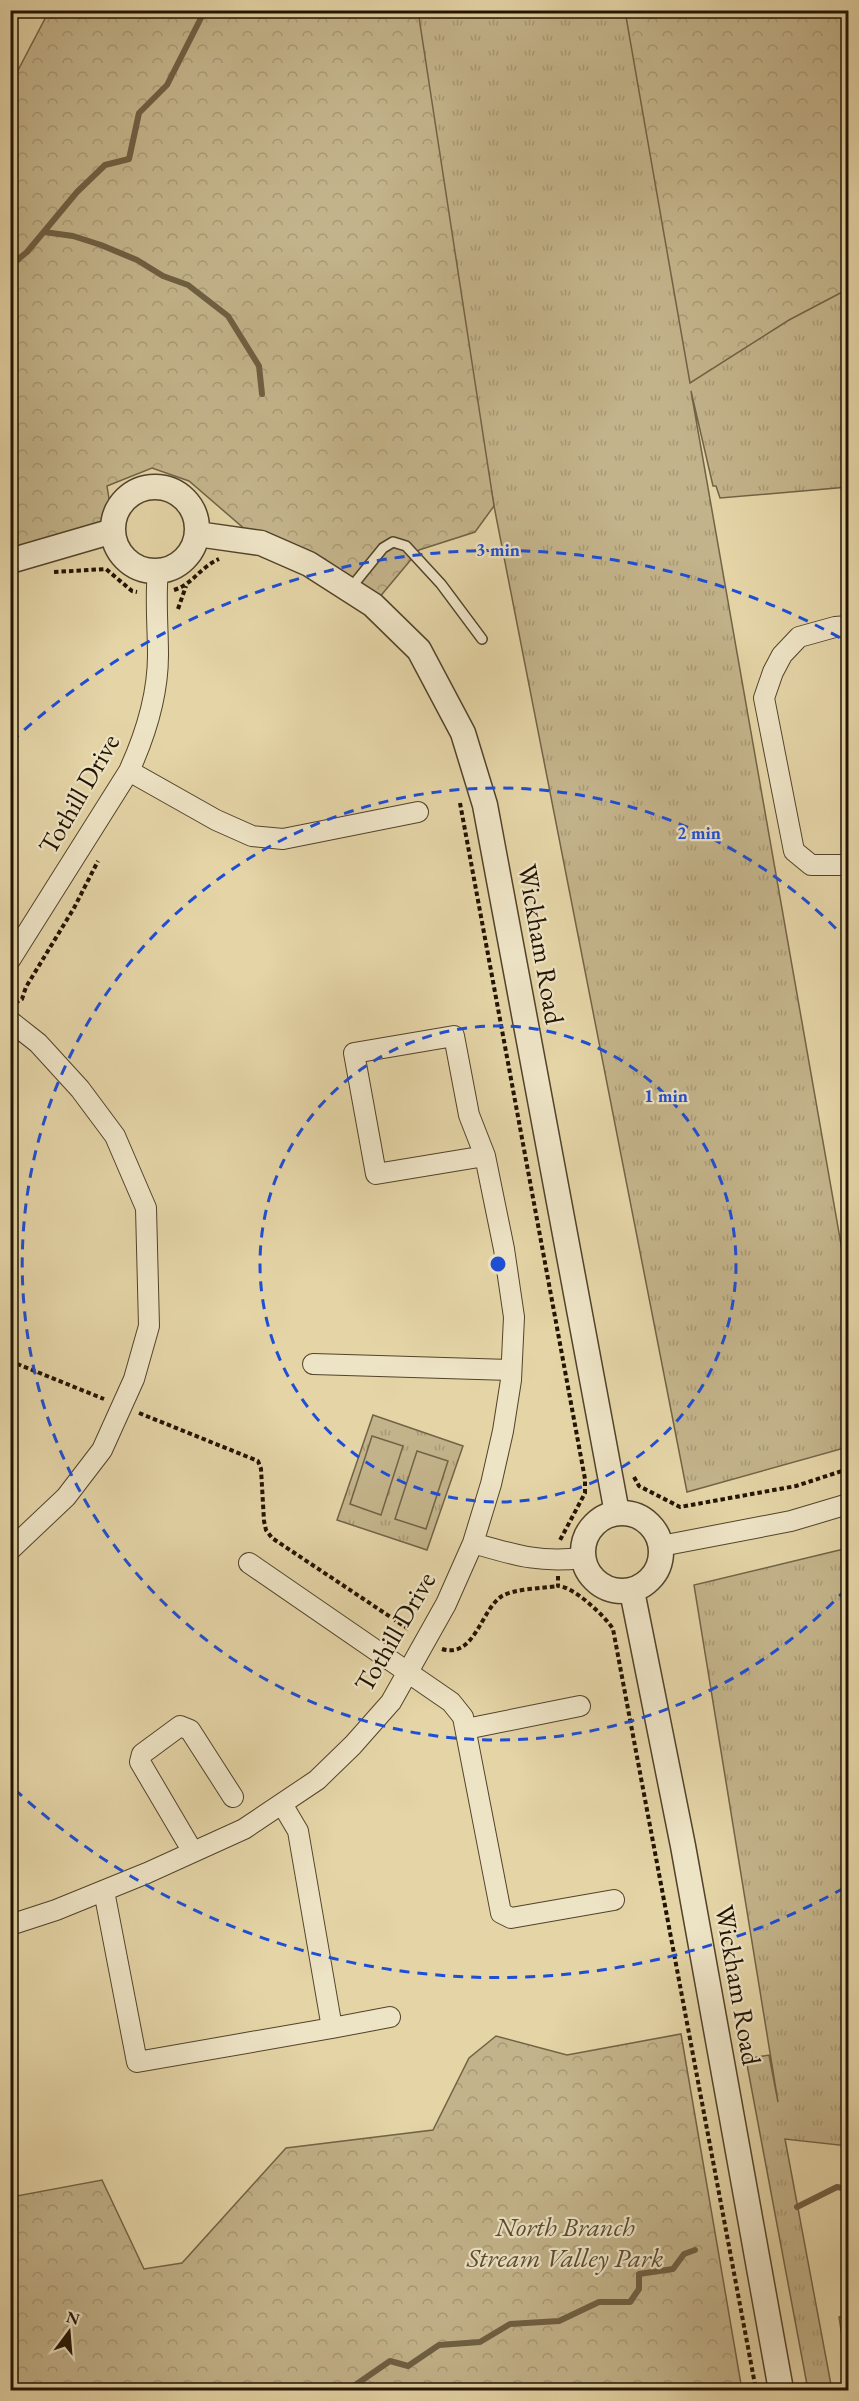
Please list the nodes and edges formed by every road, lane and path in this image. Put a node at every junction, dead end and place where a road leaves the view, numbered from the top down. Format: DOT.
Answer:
graph roads {
  1 [pos="113,531"];
  2 [pos="197,534"];
  3 [pos="10,561"];
  4 [pos="158,571"];
  5 [pos="349,590"];
  6 [pos="849,626"];
  7 [pos="482,639"];
  8 [pos="129,771"];
  9 [pos="418,812"];
  10 [pos="849,865"];
  11 [pos="10,960"];
  12 [pos="10,1021"];
  13 [pos="485,1156"];
  14 [pos="10,1361"];
  15 [pos="313,1365"];
  16 [pos="511,1370"];
  17 [pos="122,1406"];
  18 [pos="632,1467"];
  19 [pos="849,1469"];
  20 [pos="849,1504"];
  21 [pos="617,1513"];
  22 [pos="473,1543"];
  23 [pos="661,1546"];
  24 [pos="10,1550"];
  25 [pos="582,1558"];
  26 [pos="249,1563"];
  27 [pos="558,1586"];
  28 [pos="632,1591"];
  29 [pos="426,1640"];
  30 [pos="408,1672"];
  31 [pos="580,1706"];
  32 [pos="466,1729"];
  33 [pos="233,1797"];
  34 [pos="282,1804"];
  35 [pos="193,1852"];
  36 [pos="104,1891"];
  37 [pos="614,1900"];
  38 [pos="10,1925"];
  39 [pos="390,2017"];
  40 [pos="332,2028"];
  41 [pos="781,2391"];
  1 -- 2 [label="street"];
  1 -- 3 [label="street"];
  1 -- 4 [label="street"];
  2 -- 4 [label="street"];
  2 -- 5 [label="street, Wickham Road"];
  4 -- 8 [label="street, Tothill Drive"];
  5 -- 7 [label="lane"];
  5 -- 21 [label="street, Wickham Road"];
  6 -- 10 [label="street"];
  8 -- 9 [label="street"];
  8 -- 11 [label="street, Tothill Drive"];
  12 -- 17 [label="street"];
  13 -- 13 [label="street, Tothill Drive"];
  13 -- 16 [label="street, Tothill Drive"];
  14 -- 17 [label="path"];
  15 -- 16 [label="street"];
  16 -- 22 [label="street, Tothill Drive"];
  17 -- 24 [label="street"];
  17 -- 29 [label="path"];
  18 -- 19 [label="path"];
  20 -- 23 [label="street"];
  21 -- 23 [label="street"];
  21 -- 25 [label="street"];
  22 -- 25 [label="street"];
  22 -- 29 [label="street, Tothill Drive"];
  23 -- 28 [label="street"];
  25 -- 28 [label="street"];
  26 -- 30 [label="street"];
  27 -- 29 [label="path"];
  28 -- 41 [label="street, Wickham Road"];
  29 -- 30 [label="street, Tothill Drive"];
  30 -- 32 [label="street"];
  30 -- 34 [label="street, Tothill Drive"];
  31 -- 32 [label="street"];
  32 -- 37 [label="street"];
  33 -- 35 [label="street"];
  34 -- 35 [label="street, Tothill Drive"];
  34 -- 40 [label="street"];
  35 -- 36 [label="street, Tothill Drive"];
  36 -- 38 [label="street, Tothill Drive"];
  36 -- 40 [label="street"];
  39 -- 40 [label="street"];
}
